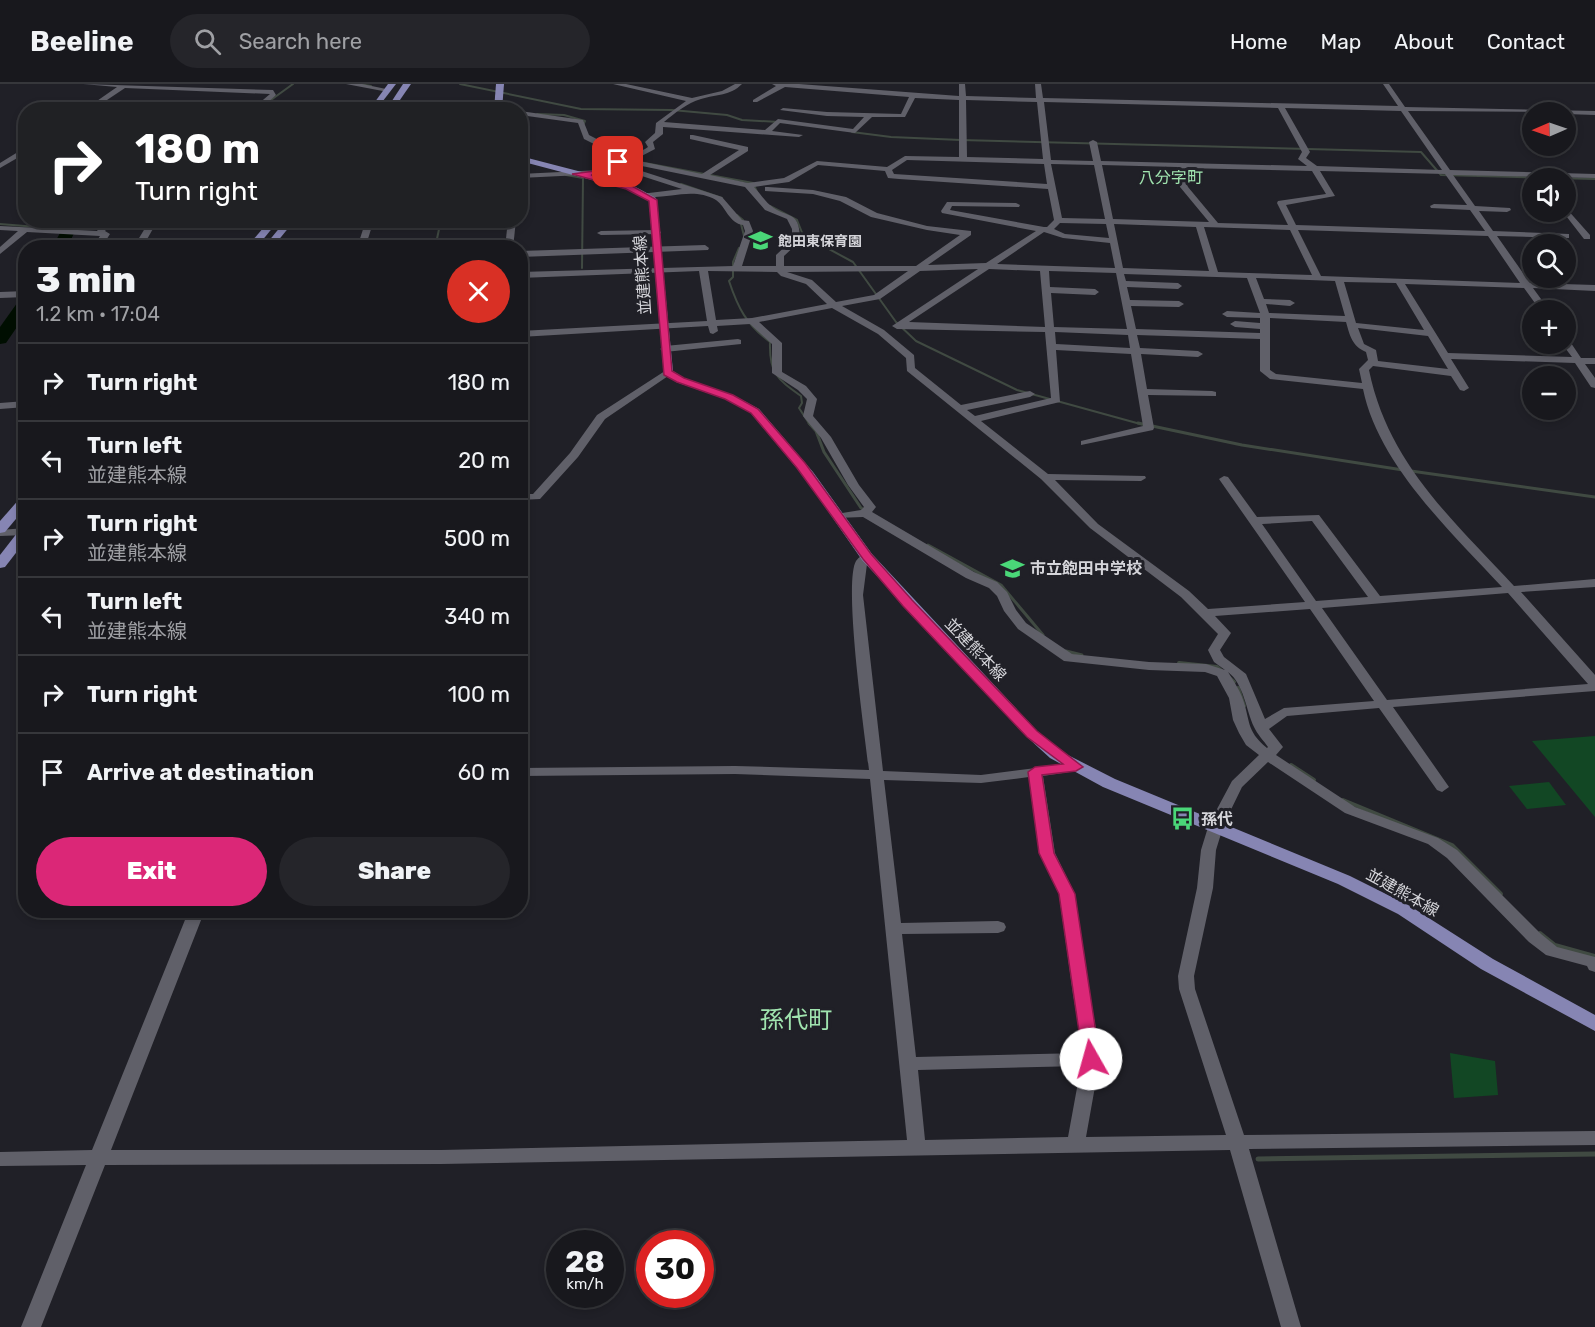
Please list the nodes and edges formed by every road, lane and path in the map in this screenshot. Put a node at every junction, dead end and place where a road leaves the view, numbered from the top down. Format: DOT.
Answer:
graph roads {
  1 [pos="86,84"];
  2 [pos="407,84"];
  3 [pos="616,84"];
  4 [pos="739,84"];
  5 [pos="775,84"];
  6 [pos="871,84"];
  7 [pos="962,84"];
  8 [pos="1038,84"];
  9 [pos="1386,84"];
  10 [pos="126,85"];
  11 [pos="351,85"];
  12 [pos="783,85"];
  13 [pos="390,87"];
  14 [pos="867,92"];
  15 [pos="913,95"];
  16 [pos="963,98"];
  17 [pos="693,100"];
  18 [pos="1040,100"];
  19 [pos="755,101"];
  20 [pos="99,102"];
  21 [pos="264,102"];
  22 [pos="345,102"];
  23 [pos="378,102"];
  24 [pos="394,102"];
  25 [pos="1280,106"];
  26 [pos="1403,108"];
  27 [pos="783,110"];
  28 [pos="1595,113"];
  29 [pos="528,114"];
  30 [pos="870,115"];
  31 [pos="658,124"];
  32 [pos="766,132"];
  33 [pos="799,135"];
  34 [pos="693,137"];
  35 [pos="1093,142"];
  36 [pos="18,154"];
  37 [pos="963,159"];
  38 [pos="528,161"];
  39 [pos="1047,161"];
  40 [pos="621,163"];
  41 [pos="1098,163"];
  42 [pos="1180,165"];
  43 [pos="0,166"];
  44 [pos="1314,168"];
  45 [pos="888,169"];
  46 [pos="1448,172"];
  47 [pos="576,174"];
  48 [pos="1522,175"];
  49 [pos="528,176"];
  50 [pos="704,176"];
  51 [pos="1576,176"];
  52 [pos="1595,176"];
  53 [pos="749,186"];
  54 [pos="1053,187"];
  55 [pos="698,191"];
  56 [pos="649,195"];
  57 [pos="1016,205"];
  58 [pos="1434,206"];
  59 [pos="1475,209"];
  60 [pos="1507,210"];
  61 [pos="1058,220"];
  62 [pos="1110,221"];
  63 [pos="1575,222"];
  64 [pos="1199,224"];
  65 [pos="1215,225"];
  66 [pos="1295,227"];
  67 [pos="0,228"];
  68 [pos="103,228"];
  69 [pos="267,228"];
  70 [pos="284,228"];
  71 [pos="26,229"];
  72 [pos="1042,230"];
  73 [pos="657,231"];
  74 [pos="100,232"];
  75 [pos="601,233"];
  76 [pos="1492,233"];
  77 [pos="1522,234"];
  78 [pos="1587,237"];
  79 [pos="102,240"];
  80 [pos="257,240"];
  81 [pos="274,240"];
  82 [pos="1112,241"];
  83 [pos="705,248"];
  84 [pos="0,250"];
  85 [pos="658,250"];
  86 [pos="528,254"];
  87 [pos="984,266"];
  88 [pos="702,268"];
  89 [pos="737,268"];
  90 [pos="1044,268"];
  91 [pos="780,269"];
  92 [pos="916,269"];
  93 [pos="660,270"];
  94 [pos="1118,270"];
  95 [pos="1214,274"];
  96 [pos="528,275"];
  97 [pos="1251,276"];
  98 [pos="1318,278"];
  99 [pos="1522,278"];
  100 [pos="1340,279"];
  101 [pos="1399,281"];
  102 [pos="1122,284"];
  103 [pos="1178,286"];
  104 [pos="1522,286"];
  105 [pos="1576,287"];
  106 [pos="1595,288"];
  107 [pos="1047,290"];
  108 [pos="1095,292"];
  109 [pos="18,294"];
  110 [pos="0,295"];
  111 [pos="1260,301"];
  112 [pos="1126,303"];
  113 [pos="1290,303"];
  114 [pos="1179,304"];
  115 [pos="835,306"];
  116 [pos="1227,314"];
  117 [pos="1265,315"];
  118 [pos="752,321"];
  119 [pos="1351,322"];
  120 [pos="1235,324"];
  121 [pos="900,325"];
  122 [pos="664,328"];
  123 [pos="713,329"];
  124 [pos="1050,330"];
  125 [pos="1264,331"];
  126 [pos="881,332"];
  127 [pos="1132,332"];
  128 [pos="528,334"];
  129 [pos="1431,334"];
  130 [pos="738,342"];
  131 [pos="1050,347"];
  132 [pos="665,349"];
  133 [pos="1135,350"];
  134 [pos="1198,354"];
  135 [pos="1574,354"];
  136 [pos="1444,356"];
  137 [pos="1578,360"];
  138 [pos="1595,361"];
  139 [pos="1372,363"];
  140 [pos="668,372"];
  141 [pos="1455,373"];
  142 [pos="1595,385"];
  143 [pos="1366,386"];
  144 [pos="1464,388"];
  145 [pos="1142,392"];
  146 [pos="1030,394"];
  147 [pos="1212,394"];
  148 [pos="18,405"];
  149 [pos="0,406"];
  150 [pos="960,408"];
  151 [pos="975,419"];
  152 [pos="1085,443"];
  153 [pos="1045,477"];
  154 [pos="1141,478"];
  155 [pos="1224,479"];
  156 [pos="528,497"];
  157 [pos="18,509"];
  158 [pos="865,513"];
  159 [pos="840,516"];
  160 [pos="1253,521"];
  161 [pos="0,531"];
  162 [pos="18,531"];
  163 [pos="18,541"];
  164 [pos="867,557"];
  165 [pos="0,564"];
  166 [pos="1595,583"];
  167 [pos="1510,589"];
  168 [pos="1376,599"];
  169 [pos="1311,604"];
  170 [pos="1206,612"];
  171 [pos="1595,685"];
  172 [pos="1383,702"];
  173 [pos="1261,728"];
  174 [pos="1268,756"];
  175 [pos="1076,767"];
  176 [pos="528,772"];
  177 [pos="1035,772"];
  178 [pos="878,773"];
  179 [pos="1442,787"];
  180 [pos="1216,829"];
  181 [pos="194,918"];
  182 [pos="998,927"];
  183 [pos="894,929"];
  184 [pos="1595,966"];
  185 [pos="1595,1024"];
  186 [pos="1091,1059"];
  187 [pos="909,1064"];
  188 [pos="1595,1138"];
  189 [pos="1237,1141"];
  190 [pos="1076,1144"];
  191 [pos="918,1146"];
  192 [pos="100,1156"];
  193 [pos="0,1159"];
  194 [pos="31,1327"];
  195 [pos="1291,1327"];
  1 -- 10 [label="street"];
  2 -- 24 [label="main road"];
  3 -- 17 [label="street"];
  4 -- 17 [label="street"];
  5 -- 12 [label="street"];
  6 -- 14 [label="street"];
  7 -- 16 [label="street"];
  8 -- 18 [label="street"];
  9 -- 26 [label="street"];
  10 -- 20 [label="street"];
  10 -- 21 [label="street"];
  11 -- 13 [label="street"];
  11 -- 22 [label="street"];
  12 -- 14 [label="street"];
  12 -- 19 [label="street"];
  13 -- 23 [label="main road"];
  14 -- 15 [label="street"];
  15 -- 16 [label="street"];
  15 -- 30 [label="street"];
  16 -- 18 [label="street"];
  16 -- 37 [label="street"];
  17 -- 31 [label="street"];
  18 -- 25 [label="street"];
  18 -- 39 [label="street"];
  25 -- 26 [label="street"];
  25 -- 44 [label="street"];
  26 -- 28 [label="street"];
  26 -- 46 [label="street"];
  27 -- 30 [label="street"];
  29 -- 40 [label="street"];
  30 -- 32 [label="street"];
  31 -- 32 [label="street"];
  31 -- 40 [label="street"];
  32 -- 33 [label="street"];
  34 -- 50 [label="street"];
  35 -- 41 [label="street"];
  36 -- 43 [label="street"];
  37 -- 39 [label="street"];
  37 -- 45 [label="street"];
  38 -- 47 [label="main road"];
  39 -- 41 [label="street"];
  39 -- 54 [label="street"];
  40 -- 47 [label="street"];
  40 -- 50 [label="street"];
  40 -- 55 [label="street"];
  41 -- 42 [label="street"];
  41 -- 62 [label="street"];
  42 -- 44 [label="street"];
  42 -- 65 [label="street"];
  44 -- 46 [label="street"];
  44 -- 66 [label="street"];
  45 -- 53 [label="street"];
  45 -- 54 [label="street"];
  46 -- 48 [label="street"];
  46 -- 59 [label="street"];
  47 -- 49 [label="street"];
  47 -- 56 [label="main road"];
  50 -- 53 [label="street"];
  51 -- 52 [label="street"];
  53 -- 55 [label="street"];
  53 -- 91 [label="street"];
  53 -- 92 [label="street"];
  54 -- 61 [label="street"];
  55 -- 56 [label="street"];
  55 -- 89 [label="street"];
  56 -- 73 [label="main road, 並建熊本線"];
  57 -- 72 [label="street"];
  58 -- 59 [label="street"];
  59 -- 60 [label="street"];
  59 -- 76 [label="street"];
  61 -- 62 [label="street"];
  61 -- 72 [label="street"];
  62 -- 64 [label="street"];
  62 -- 82 [label="street"];
  63 -- 78 [label="street"];
  64 -- 65 [label="street"];
  64 -- 95 [label="street"];
  65 -- 66 [label="street"];
  66 -- 76 [label="street"];
  66 -- 98 [label="street"];
  67 -- 71 [label="street"];
  68 -- 74 [label="street"];
  69 -- 80 [label="main road"];
  70 -- 81 [label="main road"];
  71 -- 74 [label="street"];
  71 -- 84 [label="street"];
  72 -- 82 [label="street"];
  72 -- 87 [label="street"];
  73 -- 75 [label="street"];
  73 -- 85 [label="main road, 並建熊本線"];
  74 -- 79 [label="street"];
  76 -- 77 [label="street"];
  76 -- 99 [label="street"];
  82 -- 94 [label="street"];
  83 -- 85 [label="street"];
  85 -- 86 [label="street"];
  85 -- 93 [label="main road, 並建熊本線"];
  87 -- 90 [label="street"];
  87 -- 92 [label="street"];
  87 -- 121 [label="street"];
  88 -- 89 [label="street"];
  88 -- 93 [label="street"];
  88 -- 123 [label="street"];
  89 -- 91 [label="street"];
  90 -- 94 [label="street"];
  90 -- 107 [label="street"];
  91 -- 92 [label="street"];
  91 -- 115 [label="street"];
  92 -- 115 [label="street"];
  93 -- 96 [label="street"];
  93 -- 122 [label="main road, 並建熊本線"];
  94 -- 95 [label="street"];
  94 -- 102 [label="street"];
  95 -- 97 [label="street"];
  97 -- 98 [label="street"];
  97 -- 111 [label="street"];
  98 -- 100 [label="street"];
  100 -- 101 [label="street"];
  100 -- 119 [label="street"];
  101 -- 104 [label="street"];
  101 -- 129 [label="street"];
  102 -- 103 [label="street"];
  102 -- 112 [label="street"];
  105 -- 106 [label="street"];
  107 -- 108 [label="street"];
  107 -- 124 [label="street"];
  109 -- 110 [label="street"];
  111 -- 113 [label="street"];
  111 -- 117 [label="street"];
  112 -- 114 [label="street"];
  112 -- 127 [label="street"];
  115 -- 118 [label="street"];
  115 -- 126 [label="street"];
  116 -- 117 [label="street"];
  117 -- 119 [label="street"];
  117 -- 125 [label="street"];
  118 -- 123 [label="street"];
  118 -- 158 [label="street"];
  119 -- 129 [label="street"];
  119 -- 139 [label="street"];
  120 -- 125 [label="street"];
  121 -- 124 [label="street"];
  121 -- 126 [label="street"];
  122 -- 123 [label="street"];
  122 -- 128 [label="street"];
  122 -- 132 [label="main road, 並建熊本線"];
  124 -- 127 [label="street"];
  124 -- 131 [label="street"];
  125 -- 127 [label="street"];
  125 -- 143 [label="street"];
  126 -- 150 [label="street"];
  127 -- 133 [label="street"];
  129 -- 136 [label="street"];
  130 -- 132 [label="street"];
  131 -- 133 [label="street"];
  131 -- 151 [label="street"];
  132 -- 140 [label="main road, 並建熊本線"];
  133 -- 134 [label="street"];
  133 -- 145 [label="street"];
  135 -- 137 [label="street"];
  136 -- 137 [label="street"];
  136 -- 141 [label="street"];
  137 -- 138 [label="street"];
  137 -- 142 [label="street"];
  139 -- 141 [label="street"];
  139 -- 143 [label="street"];
  140 -- 156 [label="street"];
  140 -- 159 [label="main road, 並建熊本線"];
  141 -- 144 [label="street"];
  143 -- 167 [label="street"];
  145 -- 147 [label="street"];
  145 -- 152 [label="street"];
  146 -- 150 [label="street"];
  148 -- 149 [label="street"];
  150 -- 151 [label="street"];
  151 -- 153 [label="street"];
  153 -- 154 [label="street"];
  153 -- 170 [label="street"];
  155 -- 160 [label="street"];
  157 -- 161 [label="main road"];
  158 -- 159 [label="street"];
  158 -- 174 [label="street"];
  159 -- 164 [label="main road, 並建熊本線"];
  160 -- 168 [label="street"];
  160 -- 169 [label="street"];
  161 -- 162 [label="street"];
  163 -- 165 [label="main road"];
  164 -- 175 [label="main road, 並建熊本線"];
  164 -- 178 [label="street"];
  166 -- 167 [label="street"];
  167 -- 168 [label="street"];
  167 -- 171 [label="street"];
  168 -- 169 [label="street"];
  169 -- 170 [label="street"];
  169 -- 172 [label="street"];
  170 -- 173 [label="street"];
  171 -- 172 [label="street"];
  172 -- 173 [label="street"];
  172 -- 179 [label="street"];
  173 -- 174 [label="street"];
  174 -- 180 [label="street"];
  174 -- 184 [label="street"];
  175 -- 177 [label="street"];
  175 -- 180 [label="main road, 並建熊本線"];
  176 -- 178 [label="street"];
  177 -- 178 [label="street"];
  177 -- 186 [label="street"];
  178 -- 183 [label="street"];
  180 -- 185 [label="main road, 並建熊本線"];
  180 -- 189 [label="street"];
  181 -- 192 [label="street"];
  182 -- 183 [label="street"];
  183 -- 187 [label="street"];
  186 -- 187 [label="street"];
  186 -- 190 [label="street"];
  187 -- 191 [label="street"];
  188 -- 189 [label="street"];
  189 -- 190 [label="street"];
  189 -- 195 [label="street"];
  190 -- 191 [label="street"];
  191 -- 192 [label="street"];
  192 -- 193 [label="street"];
  192 -- 194 [label="street"];
}
